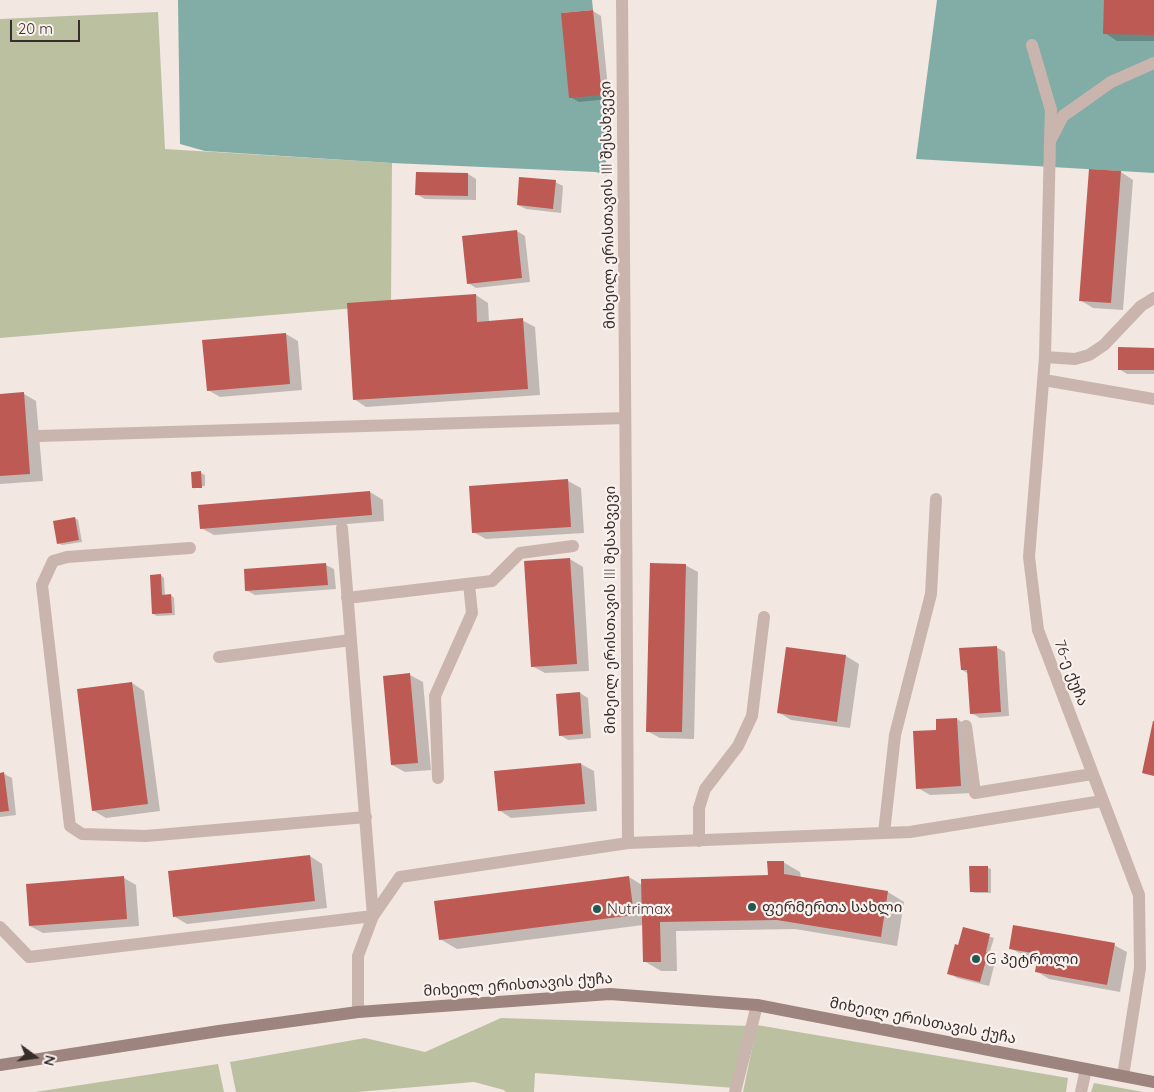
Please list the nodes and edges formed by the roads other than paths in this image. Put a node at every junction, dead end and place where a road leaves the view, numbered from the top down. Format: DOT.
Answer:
graph roads {
  1 [pos="622,0"];
  2 [pos="1032,45"];
  3 [pos="1154,63"];
  4 [pos="1050,141"];
  5 [pos="1154,298"];
  6 [pos="1045,357"];
  7 [pos="1044,380"];
  8 [pos="1154,400"];
  9 [pos="625,418"];
  10 [pos="39,436"];
  11 [pos="936,498"];
  12 [pos="342,528"];
  13 [pos="573,546"];
  14 [pos="190,548"];
  15 [pos="469,584"];
  16 [pos="347,598"];
  17 [pos="764,617"];
  18 [pos="351,640"];
  19 [pos="219,657"];
  20 [pos="966,726"];
  21 [pos="1092,774"];
  22 [pos="438,778"];
  23 [pos="1102,801"];
  24 [pos="366,818"];
  25 [pos="884,834"];
  26 [pos="700,841"];
  27 [pos="628,843"];
  28 [pos="373,916"];
  29 [pos="0,927"];
  30 [pos="757,1005"];
  31 [pos="358,1012"];
  32 [pos="0,1064"];
  33 [pos="1086,1069"];
  34 [pos="1123,1076"];
  35 [pos="1154,1082"];
  36 [pos="735,1092"];
  37 [pos="1081,1092"];
  1 -- 9 [label="street, მიხეილ ერისთავის III შესახვევი"];
  2 -- 4 [label="street, 76-ე ქუჩა"];
  3 -- 4 [label="street"];
  4 -- 6 [label="street, 76-ე ქუჩა"];
  5 -- 6 [label="street"];
  6 -- 7 [label="street, 76-ე ქუჩა"];
  7 -- 8 [label="street"];
  7 -- 21 [label="street, 76-ე ქუჩა"];
  9 -- 10 [label="street"];
  9 -- 27 [label="street, მიხეილ ერისთავის III შესახვევი"];
  11 -- 25 [label="street"];
  12 -- 16 [label="street"];
  13 -- 15 [label="street"];
  14 -- 24 [label="street"];
  15 -- 16 [label="street"];
  15 -- 22 [label="street"];
  16 -- 18 [label="street"];
  17 -- 26 [label="street"];
  18 -- 19 [label="street"];
  18 -- 24 [label="street"];
  20 -- 21 [label="street"];
  21 -- 23 [label="street, 76-ე ქუჩა"];
  23 -- 25 [label="street"];
  23 -- 34 [label="street, 76-ე ქუჩა"];
  24 -- 28 [label="street"];
  25 -- 26 [label="street"];
  26 -- 27 [label="street"];
  27 -- 28 [label="street"];
  28 -- 29 [label="street"];
  28 -- 31 [label="street"];
  30 -- 31 [label="main road, მიხეილ ერისთავის ქუჩა"];
  30 -- 33 [label="main road, მიხეილ ერისთავის ქუჩა"];
  30 -- 36 [label="street"];
  31 -- 32 [label="main road, მიხეილ ერისთავის ქუჩა"];
  33 -- 34 [label="main road, მიხეილ ერისთავის ქუჩა"];
  33 -- 37 [label="street"];
  34 -- 35 [label="main road, მიხეილ ერისთავის ქუჩა"];
}
